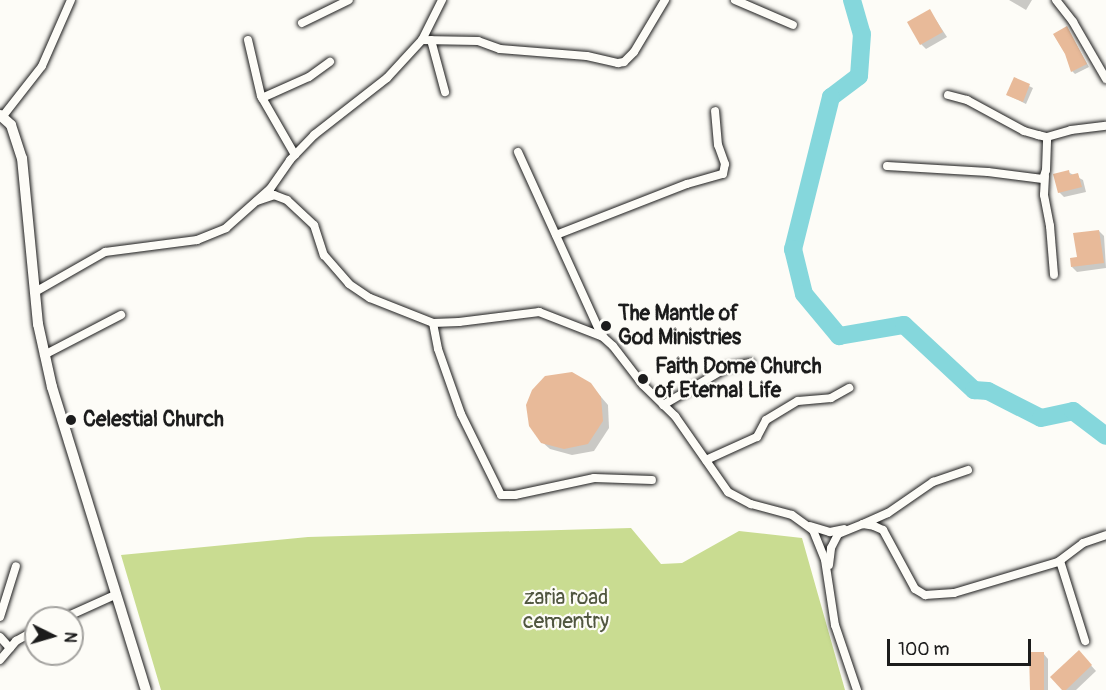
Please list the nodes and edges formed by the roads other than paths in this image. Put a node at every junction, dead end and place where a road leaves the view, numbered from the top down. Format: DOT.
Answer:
graph roads {
  1 [pos="71,0"];
  2 [pos="349,0"];
  3 [pos="442,0"];
  4 [pos="665,0"];
  5 [pos="735,0"];
  6 [pos="1056,0"];
  7 [pos="302,23"];
  8 [pos="793,25"];
  9 [pos="248,40"];
  10 [pos="427,40"];
  11 [pos="330,62"];
  12 [pos="1106,79"];
  13 [pos="445,92"];
  14 [pos="948,95"];
  15 [pos="262,98"];
  16 [pos="715,111"];
  17 [pos="2,115"];
  18 [pos="1106,126"];
  19 [pos="1047,137"];
  20 [pos="518,152"];
  21 [pos="295,155"];
  22 [pos="886,166"];
  23 [pos="1046,176"];
  24 [pos="257,201"];
  25 [pos="556,235"];
  26 [pos="1054,275"];
  27 [pos="35,292"];
  28 [pos="121,315"];
  29 [pos="433,323"];
  30 [pos="603,337"];
  31 [pos="44,355"];
  32 [pos="751,363"];
  33 [pos="849,388"];
  34 [pos="663,405"];
  35 [pos="706,460"];
  36 [pos="968,470"];
  37 [pos="652,480"];
  38 [pos="801,520"];
  39 [pos="863,524"];
  40 [pos="847,528"];
  41 [pos="1106,535"];
  42 [pos="1060,561"];
  43 [pos="16,566"];
  44 [pos="828,578"];
  45 [pos="117,594"];
  46 [pos="84,609"];
  47 [pos="0,617"];
  48 [pos="0,637"];
  49 [pos="24,637"];
  50 [pos="1085,641"];
  51 [pos="10,648"];
  52 [pos="0,660"];
  53 [pos="146,690"];
  54 [pos="857,690"];
  1 -- 17 [label="street"];
  2 -- 7 [label="street"];
  3 -- 10 [label="street"];
  4 -- 10 [label="street"];
  5 -- 8 [label="street"];
  6 -- 12 [label="street"];
  9 -- 15 [label="street"];
  10 -- 13 [label="street"];
  10 -- 21 [label="street"];
  11 -- 15 [label="street"];
  14 -- 19 [label="street"];
  15 -- 21 [label="street"];
  16 -- 25 [label="street"];
  17 -- 27 [label="street"];
  18 -- 19 [label="street"];
  19 -- 23 [label="street"];
  20 -- 25 [label="street"];
  21 -- 24 [label="street"];
  22 -- 23 [label="street"];
  23 -- 26 [label="street"];
  24 -- 27 [label="street"];
  24 -- 29 [label="street"];
  25 -- 30 [label="street"];
  27 -- 31 [label="street"];
  28 -- 31 [label="street"];
  29 -- 30 [label="street"];
  29 -- 37 [label="street"];
  30 -- 34 [label="street"];
  31 -- 45 [label="street"];
  32 -- 34 [label="street"];
  33 -- 35 [label="street"];
  34 -- 35 [label="street"];
  35 -- 38 [label="street"];
  36 -- 39 [label="street"];
  38 -- 40 [label="street"];
  38 -- 44 [label="street"];
  39 -- 40 [label="street"];
  39 -- 42 [label="street"];
  40 -- 44 [label="street"];
  41 -- 42 [label="street"];
  42 -- 50 [label="street"];
  43 -- 47 [label="street"];
  44 -- 54 [label="street"];
  45 -- 46 [label="street"];
  45 -- 53 [label="street"];
  48 -- 51 [label="street"];
  49 -- 51 [label="street"];
  51 -- 52 [label="street"];
}
